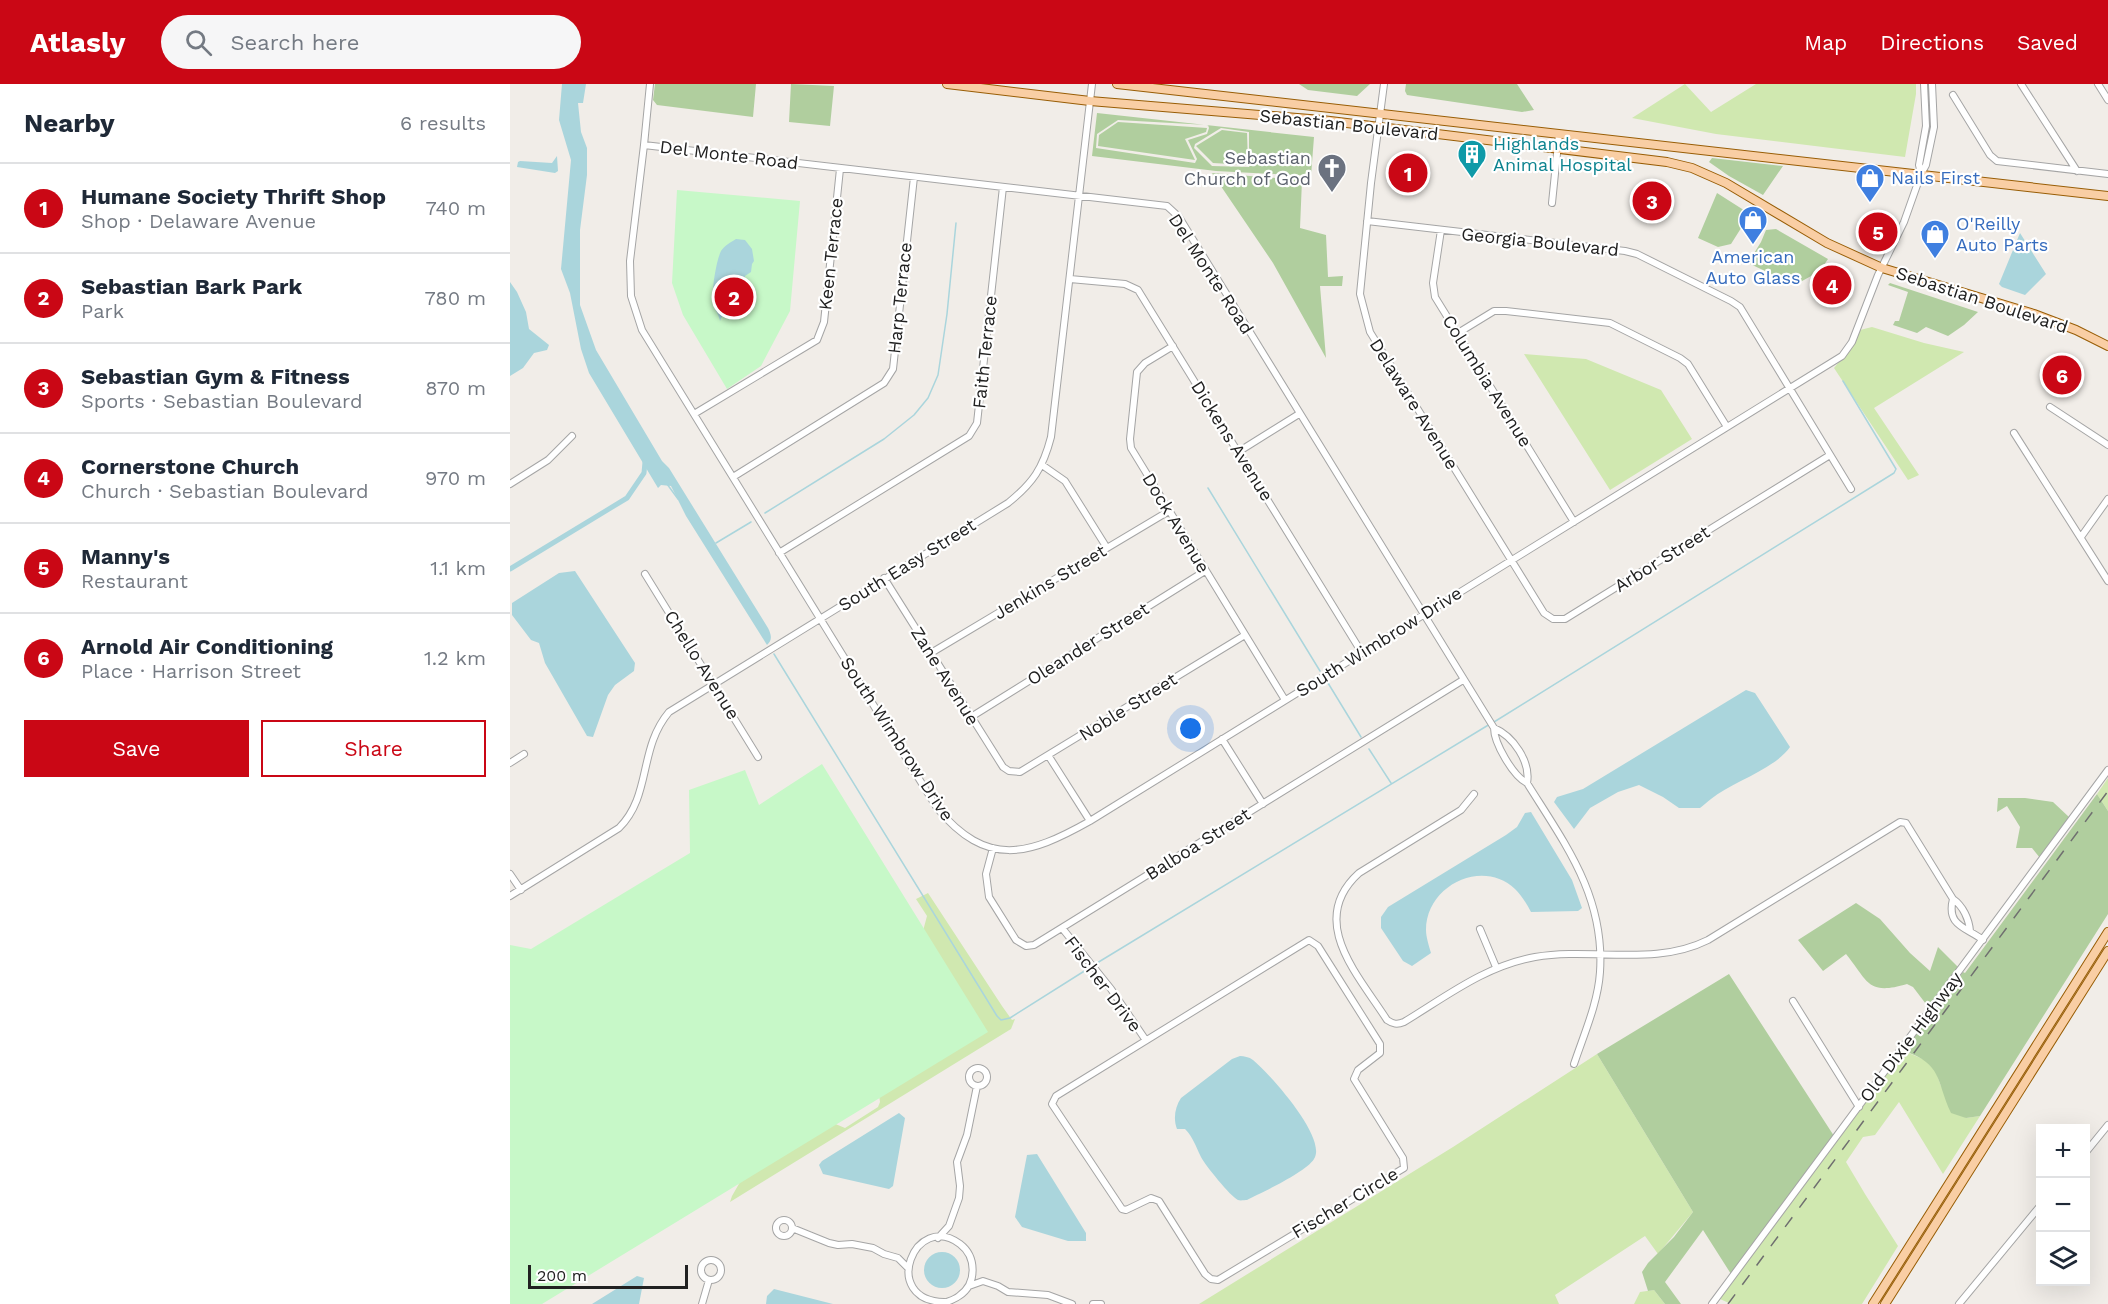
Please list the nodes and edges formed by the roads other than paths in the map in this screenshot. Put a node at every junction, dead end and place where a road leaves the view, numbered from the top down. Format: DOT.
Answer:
graph roads {
  1 [pos="650,84"];
  2 [pos="947,84"];
  3 [pos="1092,84"];
  4 [pos="1117,84"];
  5 [pos="1384,84"];
  6 [pos="1924,84"];
  7 [pos="1932,84"];
  8 [pos="2021,84"];
  9 [pos="2098,84"];
  10 [pos="1953,95"];
  11 [pos="2108,100"];
  12 [pos="1090,101"];
  13 [pos="1380,113"];
  14 [pos="1378,127"];
  15 [pos="1559,134"];
  16 [pos="644,145"];
  17 [pos="1558,148"];
  18 [pos="840,169"];
  19 [pos="2077,171"];
  20 [pos="1921,174"];
  21 [pos="2108,174"];
  22 [pos="914,177"];
  23 [pos="1003,187"];
  24 [pos="1079,196"];
  25 [pos="2108,196"];
  26 [pos="1552,203"];
  27 [pos="1367,221"];
  28 [pos="1441,230"];
  29 [pos="1882,268"];
  30 [pos="1070,279"];
  31 [pos="1458,333"];
  32 [pos="1173,346"];
  33 [pos="2108,346"];
  34 [pos="1791,389"];
  35 [pos="2050,407"];
  36 [pos="694,414"];
  37 [pos="1299,414"];
  38 [pos="1727,428"];
  39 [pos="2014,433"];
  40 [pos="572,436"];
  41 [pos="2108,445"];
  42 [pos="1238,452"];
  43 [pos="1830,454"];
  44 [pos="1042,465"];
  45 [pos="733,477"];
  46 [pos="510,484"];
  47 [pos="1851,489"];
  48 [pos="2108,499"];
  49 [pos="1169,511"];
  50 [pos="1574,522"];
  51 [pos="2081,537"];
  52 [pos="1107,548"];
  53 [pos="779,553"];
  54 [pos="1511,561"];
  55 [pos="1205,571"];
  56 [pos="645,574"];
  57 [pos="884,578"];
  58 [pos="2108,581"];
  59 [pos="1423,616"];
  60 [pos="820,618"];
  61 [pos="1245,635"];
  62 [pos="1362,652"];
  63 [pos="932,653"];
  64 [pos="1463,680"];
  65 [pos="714,683"];
  66 [pos="1285,700"];
  67 [pos="971,717"];
  68 [pos="1494,728"];
  69 [pos="1222,740"];
  70 [pos="1518,751"];
  71 [pos="524,754"];
  72 [pos="1048,755"];
  73 [pos="758,757"];
  74 [pos="1506,759"];
  75 [pos="510,763"];
  76 [pos="2108,770"];
  77 [pos="1009,771"];
  78 [pos="1527,783"];
  79 [pos="1474,794"];
  80 [pos="1263,804"];
  81 [pos="1090,821"];
  82 [pos="993,848"];
  83 [pos="510,874"];
  84 [pos="521,890"];
  85 [pos="510,897"];
  86 [pos="1953,899"];
  87 [pos="1062,928"];
  88 [pos="1480,929"];
  89 [pos="1971,931"];
  90 [pos="2108,932"];
  91 [pos="1983,940"];
  92 [pos="2108,951"];
  93 [pos="1600,955"];
  94 [pos="1496,967"];
  95 [pos="1793,1001"];
  96 [pos="1145,1040"];
  97 [pos="1574,1064"];
  98 [pos="976,1086"];
  99 [pos="1859,1107"];
  100 [pos="2108,1125"];
  101 [pos="1975,1142"];
  102 [pos="2090,1146"];
  103 [pos="1977,1158"];
  104 [pos="1963,1161"];
  105 [pos="1965,1177"];
  106 [pos="2036,1211"];
  107 [pos="949,1226"];
  108 [pos="792,1228"];
  109 [pos="938,1238"];
  110 [pos="954,1240"];
  111 [pos="912,1255"];
  112 [pos="898,1258"];
  113 [pos="908,1268"];
  114 [pos="973,1269"];
  115 [pos="709,1280"];
  116 [pos="983,1281"];
  117 [pos="969,1286"];
  118 [pos="928,1302"];
  119 [pos="943,1303"];
  120 [pos="702,1304"];
  121 [pos="1072,1304"];
  122 [pos="1093,1304"];
  123 [pos="1101,1304"];
  124 [pos="1712,1304"];
  125 [pos="1873,1304"];
  126 [pos="1885,1304"];
  127 [pos="1959,1304"];
  1 -- 16 [label="street, South Wimbrow Drive"];
  2 -- 12 [label="main road, Sebastian Boulevard"];
  3 -- 12 [label="street, South Easy Street"];
  4 -- 13 [label="main road, Sebastian Boulevard"];
  5 -- 13 [label="street, Delaware Avenue"];
  6 -- 20 [label="street"];
  7 -- 20 [label="street"];
  8 -- 19 [label="street"];
  9 -- 11 [label="street"];
  10 -- 19 [label="street"];
  12 -- 14 [label="main road, Sebastian Boulevard"];
  12 -- 24 [label="street, South Easy Street"];
  13 -- 14 [label="street, Delaware Avenue"];
  13 -- 15 [label="main road, Sebastian Boulevard"];
  14 -- 17 [label="main road, Sebastian Boulevard"];
  14 -- 27 [label="street, Delaware Avenue"];
  15 -- 17 [label="street"];
  15 -- 20 [label="main road, Sebastian Boulevard"];
  16 -- 18 [label="street, Del Monte Road"];
  16 -- 36 [label="street, South Wimbrow Drive"];
  17 -- 26 [label="street"];
  17 -- 29 [label="main road, Sebastian Boulevard"];
  18 -- 22 [label="street, Del Monte Road"];
  18 -- 36 [label="street, Keen Terrace"];
  19 -- 21 [label="street"];
  20 -- 25 [label="main road, Sebastian Boulevard"];
  20 -- 29 [label="street, South Wimbrow Drive"];
  22 -- 23 [label="street, Del Monte Road"];
  22 -- 45 [label="street, Harp Terrace"];
  23 -- 24 [label="street, Del Monte Road"];
  23 -- 53 [label="street, Faith Terrace"];
  24 -- 30 [label="street, South Easy Street"];
  24 -- 37 [label="street, Del Monte Road"];
  27 -- 28 [label="street, Georgia Boulevard"];
  27 -- 54 [label="street, Delaware Avenue"];
  28 -- 31 [label="street, Columbia Avenue"];
  28 -- 34 [label="street, Georgia Boulevard"];
  29 -- 33 [label="main road, Sebastian Boulevard"];
  29 -- 34 [label="street, South Wimbrow Drive"];
  30 -- 32 [label="street, Dickens Avenue"];
  30 -- 44 [label="street, South Easy Street"];
  31 -- 38 [label="street"];
  31 -- 50 [label="street, Columbia Avenue"];
  32 -- 42 [label="street, Dickens Avenue"];
  32 -- 49 [label="street, Dock Avenue"];
  34 -- 38 [label="street, South Wimbrow Drive"];
  34 -- 43 [label="street, Georgia Boulevard"];
  35 -- 41 [label="street"];
  36 -- 45 [label="street, South Wimbrow Drive"];
  37 -- 42 [label="street"];
  37 -- 59 [label="street, Del Monte Road"];
  38 -- 50 [label="street, South Wimbrow Drive"];
  39 -- 51 [label="street"];
  40 -- 46 [label="street"];
  42 -- 62 [label="street, Dickens Avenue"];
  43 -- 47 [label="street, Georgia Boulevard"];
  43 -- 54 [label="street, Arbor Street"];
  44 -- 52 [label="street"];
  44 -- 57 [label="street, South Easy Street"];
  45 -- 53 [label="street, South Wimbrow Drive"];
  48 -- 51 [label="street"];
  49 -- 52 [label="street, Jenkins Street"];
  49 -- 55 [label="street, Dock Avenue"];
  50 -- 54 [label="street, South Wimbrow Drive"];
  51 -- 58 [label="street"];
  52 -- 63 [label="street, Jenkins Street"];
  53 -- 60 [label="street, South Wimbrow Drive"];
  54 -- 59 [label="street, South Wimbrow Drive"];
  55 -- 61 [label="street, Dock Avenue"];
  55 -- 67 [label="street, Oleander Street"];
  56 -- 65 [label="street, Chello Avenue"];
  57 -- 60 [label="street, South Easy Street"];
  57 -- 63 [label="street, Zane Avenue"];
  59 -- 62 [label="street, South Wimbrow Drive"];
  59 -- 64 [label="street, Del Monte Road"];
  60 -- 65 [label="street, South Easy Street"];
  60 -- 82 [label="street, South Wimbrow Drive"];
  61 -- 66 [label="street, Dock Avenue"];
  61 -- 72 [label="street, Noble Street"];
  62 -- 66 [label="street, South Wimbrow Drive"];
  63 -- 67 [label="street, Zane Avenue"];
  64 -- 68 [label="street, Del Monte Road"];
  64 -- 80 [label="street, Balboa Street"];
  65 -- 73 [label="street, Chello Avenue"];
  65 -- 84 [label="street, South Easy Street"];
  66 -- 69 [label="street, South Wimbrow Drive"];
  67 -- 77 [label="street, Zane Avenue"];
  68 -- 70 [label="street"];
  68 -- 74 [label="street"];
  69 -- 80 [label="street"];
  69 -- 81 [label="street, South Wimbrow Drive"];
  70 -- 74 [label="street"];
  70 -- 78 [label="street"];
  71 -- 75 [label="street"];
  72 -- 77 [label="street, Noble Street"];
  72 -- 81 [label="street"];
  74 -- 78 [label="street"];
  76 -- 91 [label="street, Old Dixie Highway"];
  78 -- 93 [label="street"];
  79 -- 94 [label="street"];
  80 -- 87 [label="street, Balboa Street"];
  81 -- 82 [label="street, South Wimbrow Drive"];
  82 -- 87 [label="street, Balboa Street"];
  83 -- 84 [label="street"];
  84 -- 85 [label="street, South Easy Street"];
  86 -- 89 [label="street"];
  86 -- 89 [label="street"];
  86 -- 93 [label="street"];
  87 -- 96 [label="street, Fischer Drive"];
  88 -- 94 [label="street"];
  89 -- 91 [label="street"];
  90 -- 101 [label="main road"];
  91 -- 99 [label="street, Old Dixie Highway"];
  92 -- 103 [label="main road"];
  93 -- 94 [label="street"];
  93 -- 97 [label="street"];
  95 -- 99 [label="street"];
  96 -- 96 [label="street, Fischer Circle"];
  98 -- 107 [label="street"];
  99 -- 124 [label="street, Old Dixie Highway"];
  100 -- 102 [label="street"];
  101 -- 103 [label="main road"];
  101 -- 104 [label="main road"];
  103 -- 105 [label="main road"];
  104 -- 105 [label="main road"];
  104 -- 125 [label="main road"];
  105 -- 126 [label="main road"];
  106 -- 127 [label="street"];
  107 -- 109 [label="street"];
  107 -- 110 [label="street"];
  108 -- 112 [label="street"];
  109 -- 110 [label="street"];
  109 -- 111 [label="street"];
  110 -- 114 [label="street"];
  111 -- 112 [label="street"];
  111 -- 113 [label="street"];
  112 -- 113 [label="street"];
  113 -- 118 [label="street"];
  114 -- 116 [label="street"];
  114 -- 117 [label="street"];
  115 -- 120 [label="street"];
  116 -- 117 [label="street"];
  116 -- 121 [label="street"];
  117 -- 119 [label="street"];
  118 -- 119 [label="street"];
  122 -- 123 [label="street"];
}
